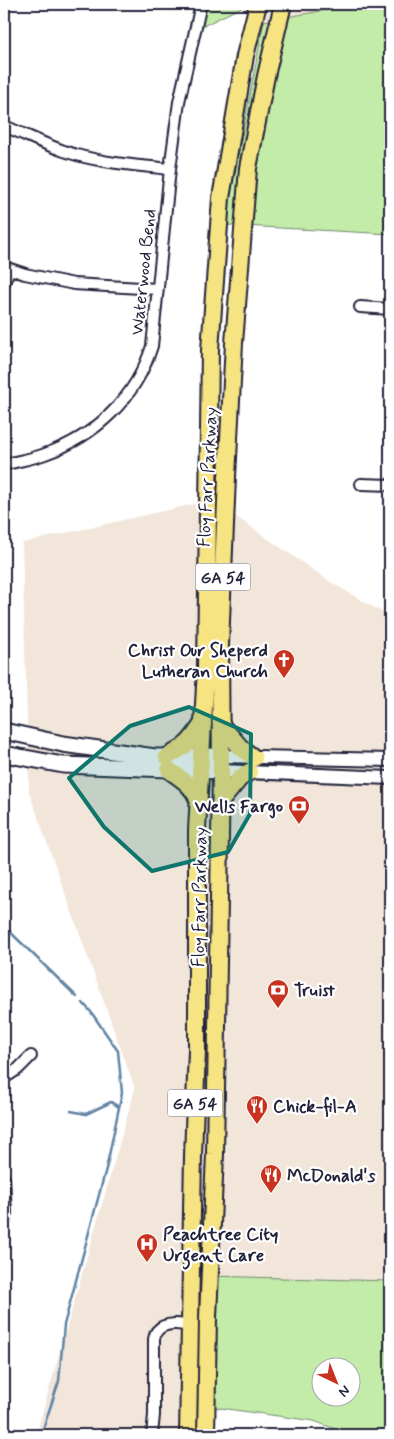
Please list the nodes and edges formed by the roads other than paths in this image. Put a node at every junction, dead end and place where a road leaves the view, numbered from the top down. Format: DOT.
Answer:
graph roads {
  1 [pos="201,4"];
  2 [pos="258,4"];
  3 [pos="283,4"];
  4 [pos="4,126"];
  5 [pos="170,169"];
  6 [pos="7,268"];
  7 [pos="4,283"];
  8 [pos="157,289"];
  9 [pos="360,307"];
  10 [pos="390,308"];
  11 [pos="4,464"];
  12 [pos="361,484"];
  13 [pos="390,485"];
  14 [pos="203,723"];
  15 [pos="221,725"];
  16 [pos="4,731"];
  17 [pos="4,754"];
  18 [pos="329,759"];
  19 [pos="390,760"];
  20 [pos="168,763"];
  21 [pos="201,763"];
  22 [pos="221,763"];
  23 [pos="252,765"];
  24 [pos="330,775"];
  25 [pos="390,778"];
  26 [pos="199,801"];
  27 [pos="221,801"];
  28 [pos="197,1050"];
  29 [pos="31,1056"];
  30 [pos="4,1078"];
  31 [pos="215,1154"];
  32 [pos="193,1156"];
  33 [pos="4,1179"];
  34 [pos="4,1225"];
  35 [pos="212,1226"];
  36 [pos="190,1327"];
  37 [pos="152,1435"];
  38 [pos="188,1435"];
  39 [pos="206,1435"];
  1 -- 5 [label="street, Waterwood Bend"];
  2 -- 14 [label="main road, Floy Farr Parkway / GA 54"];
  3 -- 15 [label="main road, Floy Farr Parkway / GA 54"];
  4 -- 5 [label="street"];
  5 -- 8 [label="street, Waterwood Bend"];
  6 -- 7 [label="street"];
  6 -- 8 [label="street"];
  8 -- 11 [label="street, Waterwood Bend"];
  9 -- 10 [label="street"];
  12 -- 13 [label="street"];
  14 -- 20 [label="main road"];
  14 -- 21 [label="main road, Floy Farr Parkway / GA 54"];
  15 -- 22 [label="main road, Floy Farr Parkway / GA 54"];
  15 -- 23 [label="main road"];
  16 -- 20 [label="main road"];
  17 -- 20 [label="main road"];
  18 -- 19 [label="street"];
  18 -- 23 [label="street"];
  18 -- 24 [label="street"];
  20 -- 21 [label="main road"];
  20 -- 26 [label="main road"];
  21 -- 22 [label="main road"];
  21 -- 26 [label="main road, Floy Farr Parkway / GA 54"];
  22 -- 23 [label="street"];
  22 -- 27 [label="main road, Floy Farr Parkway / GA 54"];
  23 -- 24 [label="street"];
  23 -- 27 [label="main road"];
  24 -- 25 [label="street"];
  26 -- 28 [label="main road, Floy Farr Parkway / GA 54"];
  27 -- 31 [label="main road, Floy Farr Parkway / GA 54"];
  28 -- 31 [label="main road"];
  28 -- 32 [label="main road, Floy Farr Parkway / GA 54"];
  29 -- 30 [label="street"];
  31 -- 35 [label="main road, Floy Farr Parkway / GA 54"];
  32 -- 35 [label="main road"];
  32 -- 36 [label="main road, Floy Farr Parkway / GA 54"];
  33 -- 34 [label="street"];
  35 -- 39 [label="main road, Floy Farr Parkway / GA 54"];
  36 -- 37 [label="street"];
  36 -- 38 [label="main road, Floy Farr Parkway / GA 54"];
}
